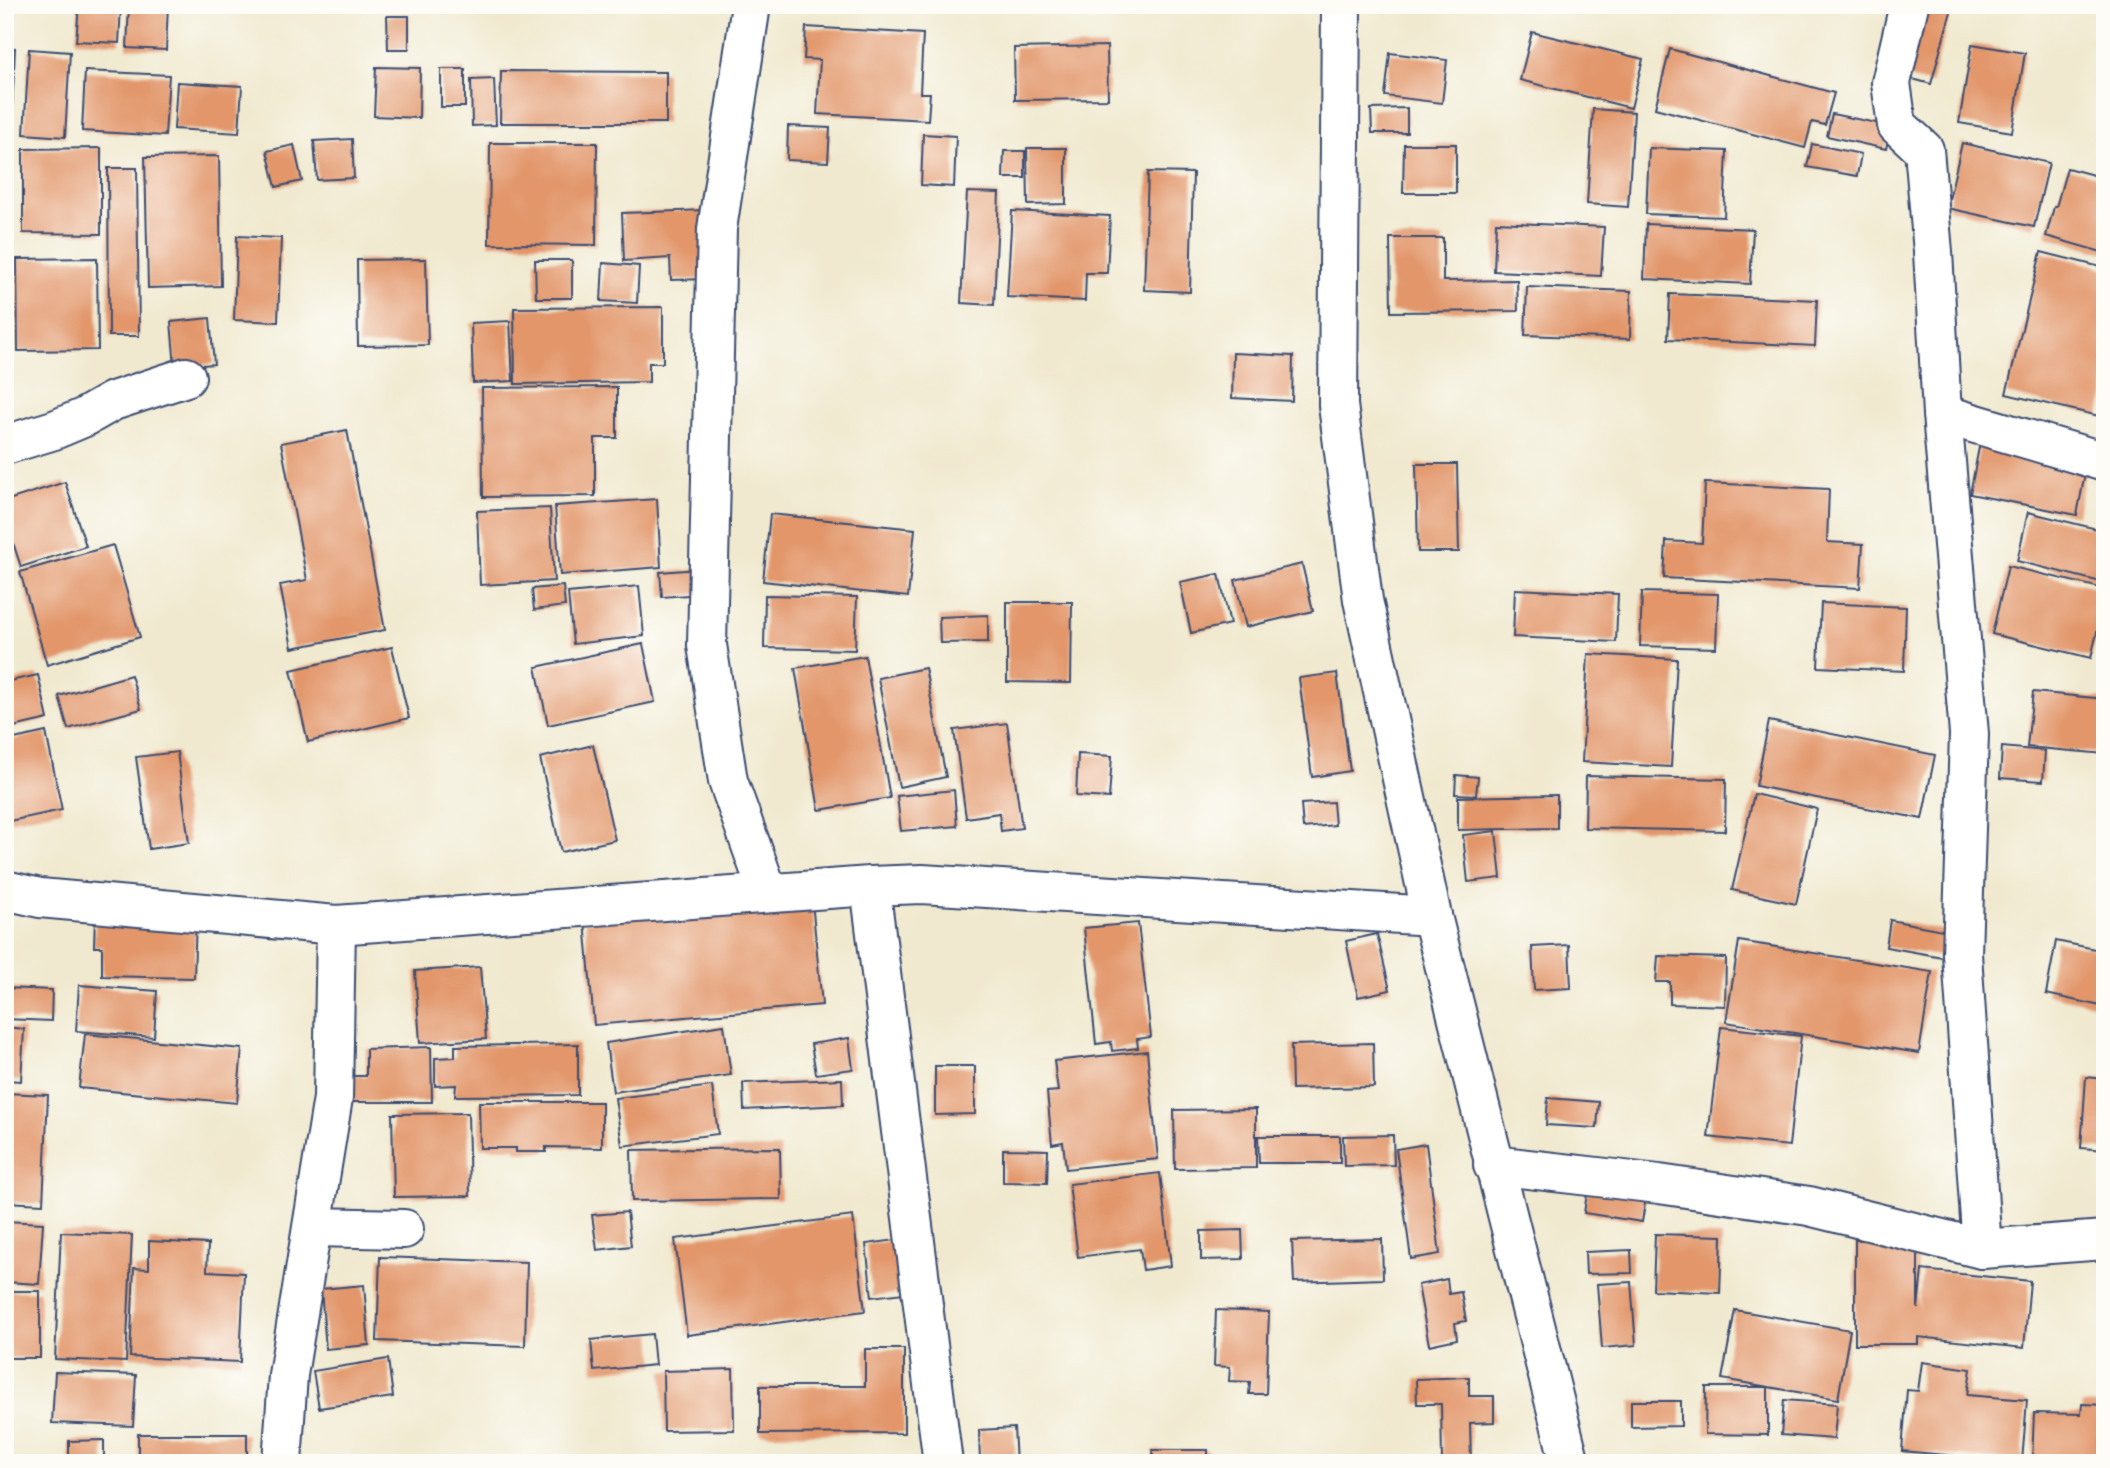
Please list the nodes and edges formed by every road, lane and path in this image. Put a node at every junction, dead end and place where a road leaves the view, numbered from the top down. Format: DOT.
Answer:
graph roads {
  1 [pos="751,5"];
  2 [pos="1341,5"];
  3 [pos="1909,5"];
  4 [pos="186,377"];
  5 [pos="1942,414"];
  6 [pos="5,444"];
  7 [pos="2105,462"];
  8 [pos="870,886"];
  9 [pos="5,890"];
  10 [pos="768,893"];
  11 [pos="1432,916"];
  12 [pos="336,925"];
  13 [pos="1493,1165"];
  14 [pos="313,1227"];
  15 [pos="404,1229"];
  16 [pos="2105,1240"];
  17 [pos="1982,1249"];
  18 [pos="282,1463"];
  19 [pos="943,1463"];
  20 [pos="1570,1463"];
  1 -- 10 [label="street"];
  2 -- 11 [label="street"];
  3 -- 5 [label="street"];
  4 -- 6 [label="street"];
  5 -- 7 [label="street"];
  5 -- 17 [label="street"];
  8 -- 10 [label="street"];
  8 -- 11 [label="street"];
  8 -- 19 [label="street"];
  9 -- 12 [label="street"];
  10 -- 12 [label="street"];
  11 -- 13 [label="street"];
  12 -- 14 [label="street"];
  13 -- 17 [label="street"];
  13 -- 20 [label="street"];
  14 -- 15 [label="street"];
  14 -- 18 [label="street"];
  16 -- 17 [label="street"];
}
